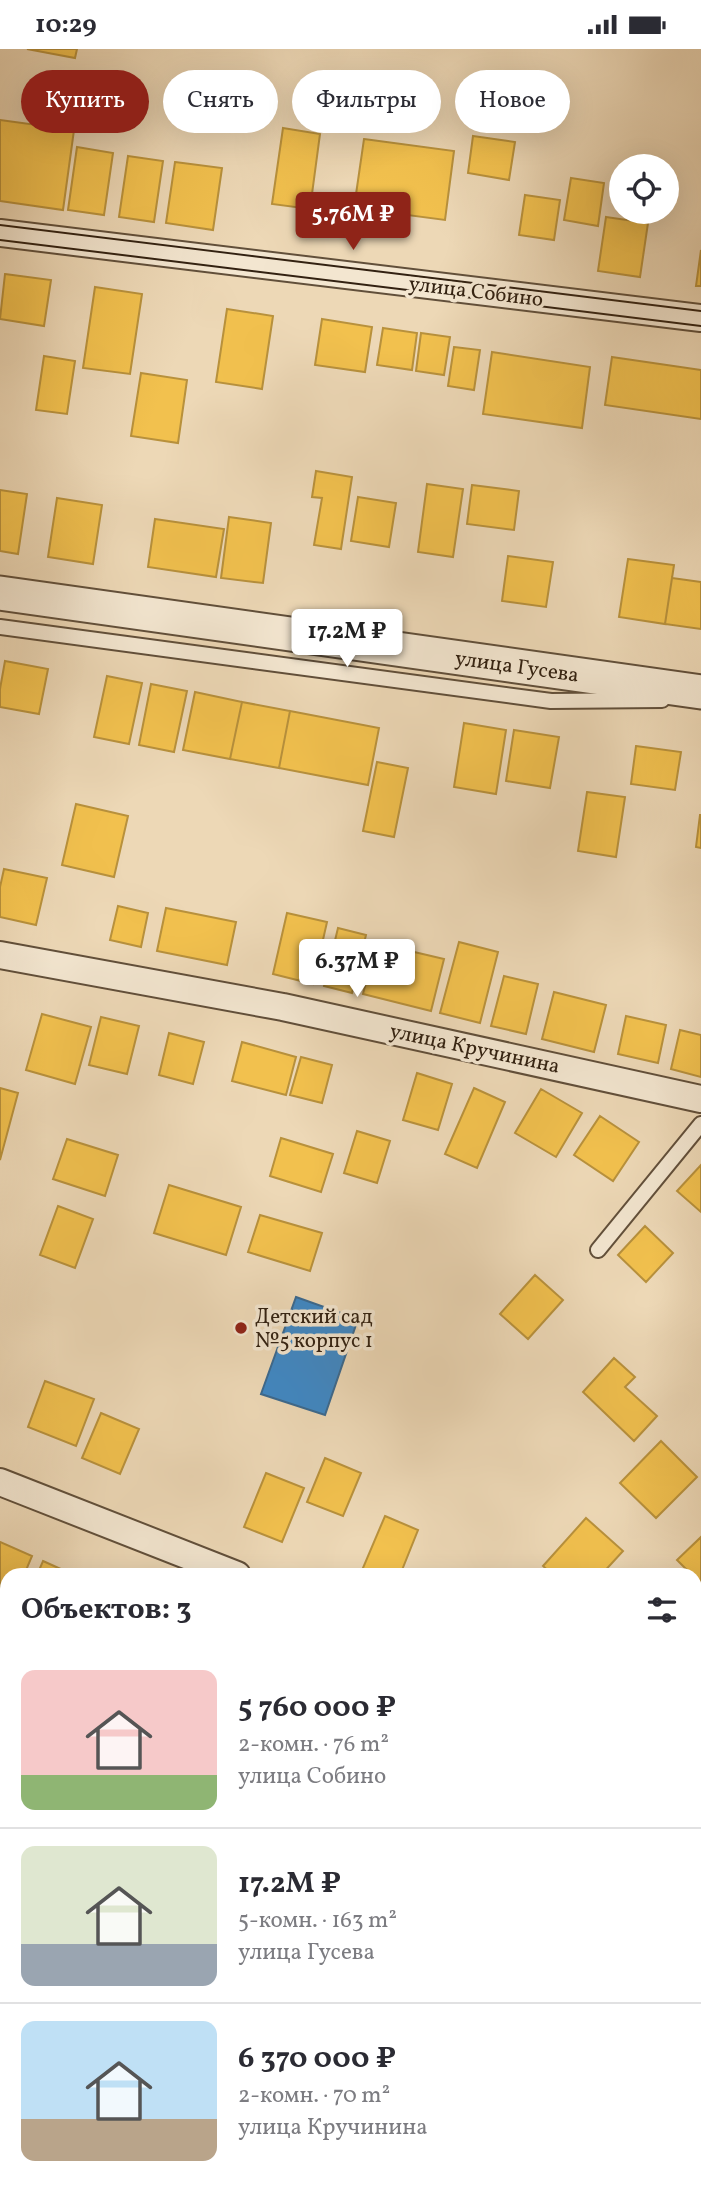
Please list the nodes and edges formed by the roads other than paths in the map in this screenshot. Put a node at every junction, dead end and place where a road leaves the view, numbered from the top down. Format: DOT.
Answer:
graph roads {
  1 [pos="0,233"];
  2 [pos="701,319"];
  3 [pos="0,593"];
  4 [pos="0,627"];
  5 [pos="701,692"];
  6 [pos="701,698"];
  7 [pos="0,955"];
  8 [pos="701,1099"];
  9 [pos="701,1124"];
  10 [pos="598,1251"];
  11 [pos="0,1482"];
  12 [pos="219,1568"];
  1 -- 2 [label="street, улица Собино"];
  3 -- 5 [label="street, улица Гусева"];
  4 -- 6 [label="lane"];
  7 -- 8 [label="street, улица Кручинина"];
  9 -- 10 [label="lane"];
  11 -- 12 [label="street"];
}
